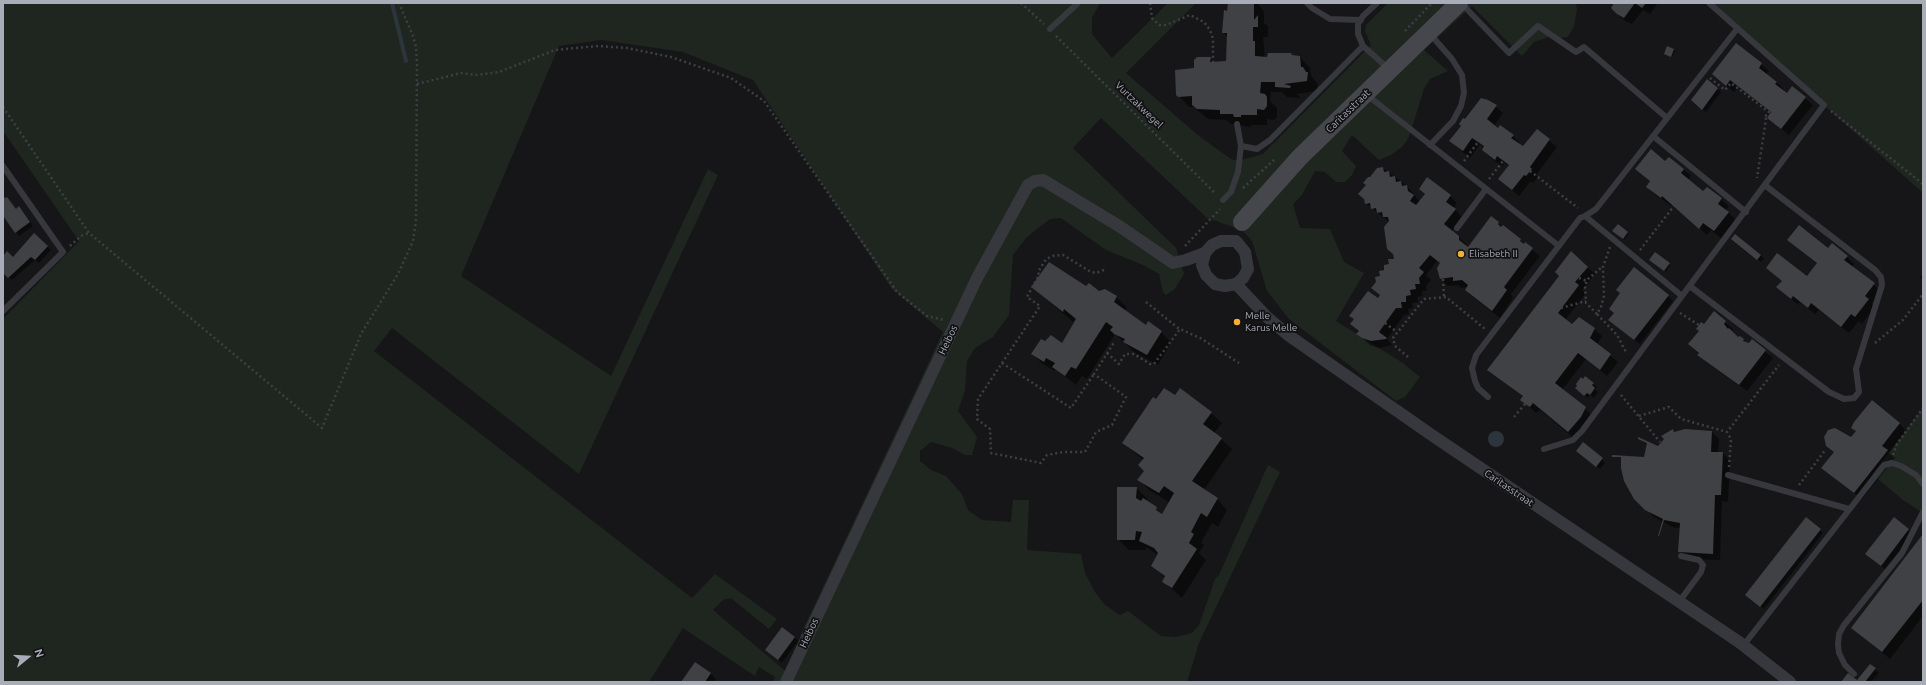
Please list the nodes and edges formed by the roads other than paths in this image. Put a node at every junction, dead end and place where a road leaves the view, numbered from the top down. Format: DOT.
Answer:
graph roads {
  1 [pos="1078,3"];
  2 [pos="1307,3"];
  3 [pos="1377,3"];
  4 [pos="1460,3"];
  5 [pos="1709,3"];
  6 [pos="1361,20"];
  7 [pos="1050,29"];
  8 [pos="1737,29"];
  9 [pos="1429,33"];
  10 [pos="1363,46"];
  11 [pos="1390,70"];
  12 [pos="1366,94"];
  13 [pos="1667,118"];
  14 [pos="1237,124"];
  15 [pos="1653,136"];
  16 [pos="1430,145"];
  17 [pos="1241,146"];
  18 [pos="3,166"];
  19 [pos="1765,187"];
  20 [pos="1485,188"];
  21 [pos="1223,200"];
  22 [pos="1746,212"];
  23 [pos="1585,216"];
  24 [pos="1242,222"];
  25 [pos="1456,228"];
  26 [pos="1236,241"];
  27 [pos="1559,246"];
  28 [pos="1205,253"];
  29 [pos="1236,284"];
  30 [pos="1691,287"];
  31 [pos="1682,296"];
  32 [pos="3,311"];
  33 [pos="1488,396"];
  34 [pos="1544,449"];
  35 [pos="1728,475"];
  36 [pos="1923,484"];
  37 [pos="1849,509"];
  38 [pos="1923,512"];
  39 [pos="1681,556"];
  40 [pos="1679,602"];
  41 [pos="1743,646"];
  42 [pos="1854,674"];
  43 [pos="786,682"];
  44 [pos="1790,682"];
  1 -- 7 [label="lane"];
  2 -- 6 [label="lane"];
  3 -- 6 [label="lane"];
  4 -- 9 [label="street, Caritasstraat"];
  4 -- 13 [label="lane"];
  5 -- 8 [label="lane"];
  6 -- 10 [label="lane"];
  8 -- 13 [label="lane"];
  8 -- 19 [label="lane"];
  9 -- 11 [label="street, Caritasstraat"];
  9 -- 16 [label="lane"];
  10 -- 11 [label="lane"];
  10 -- 17 [label="lane"];
  11 -- 12 [label="street, Caritasstraat"];
  12 -- 16 [label="lane"];
  12 -- 24 [label="street, Caritasstraat"];
  13 -- 15 [label="lane"];
  14 -- 17 [label="lane"];
  15 -- 22 [label="lane"];
  15 -- 23 [label="lane"];
  16 -- 20 [label="lane"];
  17 -- 21 [label="lane"];
  18 -- 32 [label="lane"];
  19 -- 22 [label="lane"];
  19 -- 30 [label="lane"];
  20 -- 25 [label="lane"];
  20 -- 27 [label="lane"];
  22 -- 30 [label="lane"];
  23 -- 27 [label="lane"];
  23 -- 31 [label="lane"];
  24 -- 26 [label="street"];
  26 -- 28 [label="street"];
  26 -- 29 [label="street"];
  27 -- 33 [label="lane"];
  28 -- 29 [label="street"];
  28 -- 43 [label="street, Heibos"];
  29 -- 40 [label="street, Caritasstraat"];
  30 -- 31 [label="lane"];
  31 -- 34 [label="lane"];
  35 -- 37 [label="lane"];
  36 -- 37 [label="lane"];
  37 -- 41 [label="lane"];
  38 -- 42 [label="lane"];
  39 -- 40 [label="lane"];
  40 -- 41 [label="street, Caritasstraat"];
  41 -- 44 [label="street, Caritasstraat"];
}
